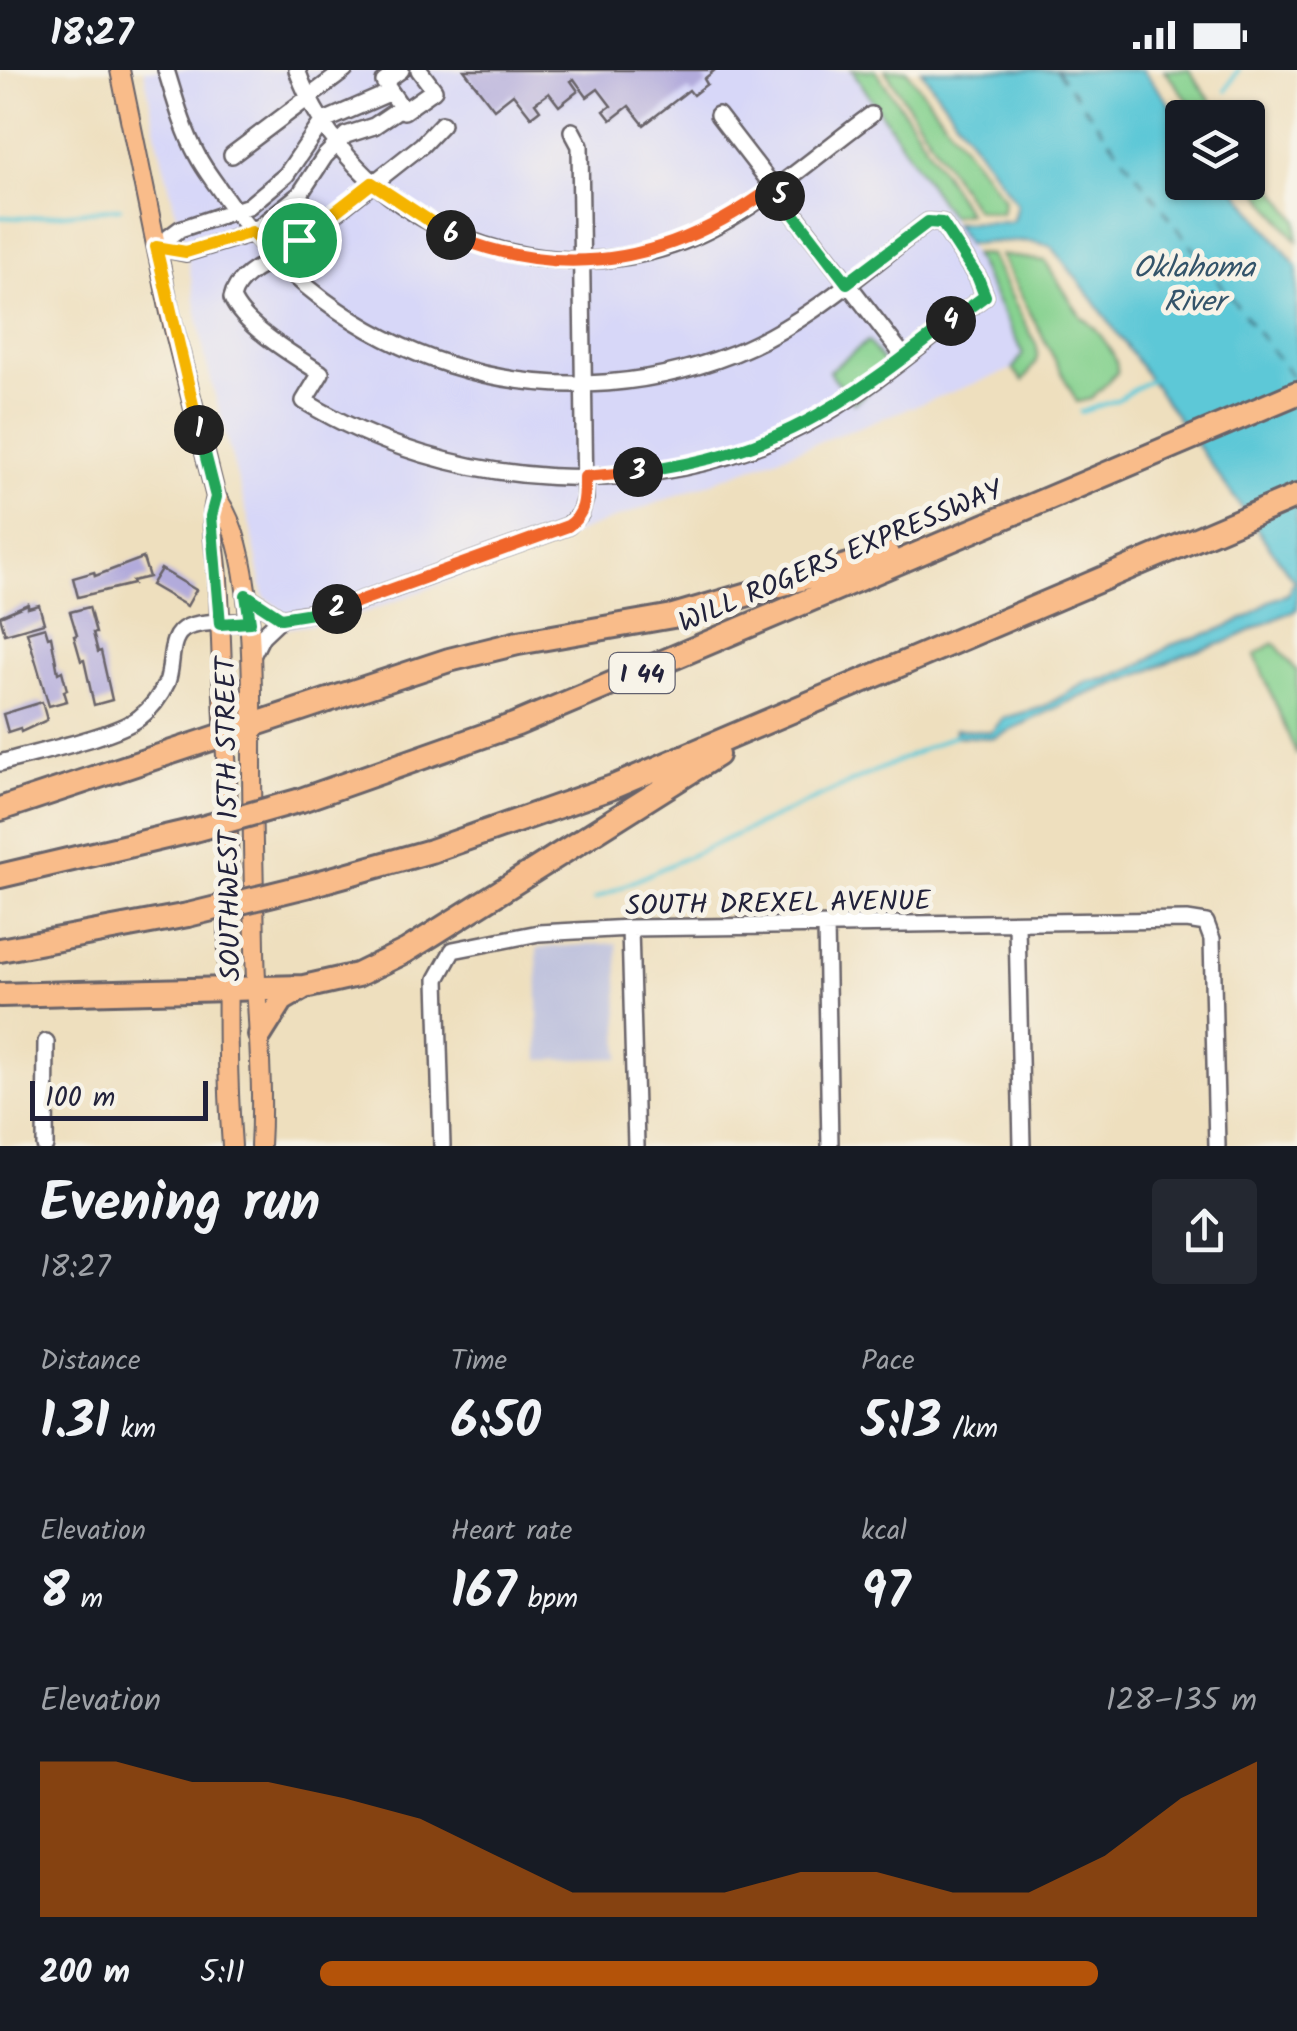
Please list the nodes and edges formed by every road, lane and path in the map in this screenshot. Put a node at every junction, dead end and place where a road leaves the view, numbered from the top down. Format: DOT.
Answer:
graph roads {
  1 [pos="120,70"];
  2 [pos="166,70"];
  3 [pos="297,70"];
  4 [pos="345,70"];
  5 [pos="401,70"];
  6 [pos="419,70"];
  7 [pos="391,92"];
  8 [pos="307,98"];
  9 [pos="402,107"];
  10 [pos="718,115"];
  11 [pos="871,115"];
  12 [pos="322,122"];
  13 [pos="442,124"];
  14 [pos="572,132"];
  15 [pos="338,143"];
  16 [pos="232,156"];
  17 [pos="372,183"];
  18 [pos="773,187"];
  19 [pos="236,212"];
  20 [pos="252,232"];
  21 [pos="156,247"];
  22 [pos="276,260"];
  23 [pos="582,260"];
  24 [pos="847,283"];
  25 [pos="904,358"];
  26 [pos="584,384"];
  27 [pos="1297,393"];
  28 [pos="585,477"];
  29 [pos="1297,496"];
  30 [pos="216,497"];
  31 [pos="977,528"];
  32 [pos="246,595"];
  33 [pos="281,618"];
  34 [pos="250,622"];
  35 [pos="220,624"];
  36 [pos="252,656"];
  37 [pos="762,724"];
  38 [pos="253,725"];
  39 [pos="224,734"];
  40 [pos="0,763"];
  41 [pos="0,809"];
  42 [pos="0,876"];
  43 [pos="826,925"];
  44 [pos="1016,925"];
  45 [pos="630,928"];
  46 [pos="0,950"];
  47 [pos="304,987"];
  48 [pos="258,990"];
  49 [pos="227,992"];
  50 [pos="0,995"];
  51 [pos="260,1035"];
  52 [pos="46,1042"];
  53 [pos="262,1081"];
  54 [pos="229,1082"];
  55 [pos="46,1146"];
  56 [pos="232,1146"];
  57 [pos="260,1146"];
  58 [pos="442,1146"];
  59 [pos="636,1146"];
  60 [pos="830,1146"];
  61 [pos="1022,1146"];
  62 [pos="1217,1146"];
  1 -- 21 [label="main road, SOUTHWEST 15TH STREET"];
  2 -- 19 [label="street"];
  3 -- 8 [label="street"];
  4 -- 8 [label="street"];
  5 -- 7 [label="street"];
  6 -- 9 [label="street"];
  7 -- 9 [label="street"];
  7 -- 12 [label="street"];
  8 -- 12 [label="street"];
  8 -- 16 [label="street"];
  9 -- 15 [label="street"];
  10 -- 18 [label="street"];
  11 -- 18 [label="street"];
  12 -- 15 [label="street"];
  12 -- 19 [label="street"];
  13 -- 17 [label="street"];
  14 -- 23 [label="street"];
  15 -- 17 [label="street"];
  15 -- 20 [label="street"];
  17 -- 22 [label="street"];
  17 -- 23 [label="street"];
  18 -- 23 [label="street"];
  18 -- 24 [label="street"];
  19 -- 20 [label="street"];
  19 -- 21 [label="street"];
  20 -- 21 [label="street"];
  20 -- 22 [label="street"];
  21 -- 30 [label="main road, SOUTHWEST 15TH STREET"];
  22 -- 26 [label="street"];
  22 -- 28 [label="street"];
  23 -- 26 [label="street"];
  24 -- 25 [label="street"];
  24 -- 25 [label="street"];
  24 -- 26 [label="street"];
  25 -- 28 [label="street"];
  26 -- 28 [label="street"];
  27 -- 31 [label="highway, WILL ROGERS EXPRESSWAY / I 44"];
  28 -- 33 [label="street"];
  29 -- 37 [label="highway"];
  30 -- 32 [label="main road, SOUTHWEST 15TH STREET"];
  30 -- 35 [label="main road, SOUTHWEST 15TH STREET"];
  31 -- 38 [label="highway"];
  31 -- 42 [label="highway, WILL ROGERS EXPRESSWAY / I 44, bridge"];
  32 -- 33 [label="street"];
  32 -- 34 [label="main road, SOUTHWEST 15TH STREET"];
  33 -- 36 [label="street"];
  34 -- 35 [label="street"];
  34 -- 36 [label="main road, SOUTHWEST 15TH STREET"];
  35 -- 39 [label="main road, SOUTHWEST 15TH STREET"];
  35 -- 40 [label="street"];
  36 -- 38 [label="main road, SOUTHWEST 15TH STREET"];
  37 -- 46 [label="highway, bridge"];
  37 -- 47 [label="highway"];
  38 -- 39 [label="highway"];
  38 -- 48 [label="main road, SOUTHWEST 15TH STREET"];
  39 -- 41 [label="highway"];
  39 -- 49 [label="main road, SOUTHWEST 15TH STREET"];
  43 -- 44 [label="street, SOUTH DREXEL AVENUE"];
  43 -- 45 [label="street, SOUTH DREXEL AVENUE"];
  43 -- 60 [label="street"];
  44 -- 61 [label="street"];
  44 -- 62 [label="street, SOUTH DREXEL AVENUE"];
  45 -- 58 [label="street, SOUTH DREXEL AVENUE"];
  45 -- 59 [label="street"];
  47 -- 48 [label="highway"];
  47 -- 51 [label="highway"];
  48 -- 49 [label="highway"];
  48 -- 51 [label="main road, SOUTHWEST 15TH STREET"];
  49 -- 50 [label="highway"];
  49 -- 54 [label="main road, SOUTHWEST 15TH STREET"];
  51 -- 53 [label="main road, SOUTHWEST 15TH STREET"];
  52 -- 55 [label="street"];
  53 -- 54 [label="main road"];
  53 -- 57 [label="main road, SOUTHWEST 15TH STREET"];
  54 -- 56 [label="main road, SOUTHWEST 15TH STREET"];
}
